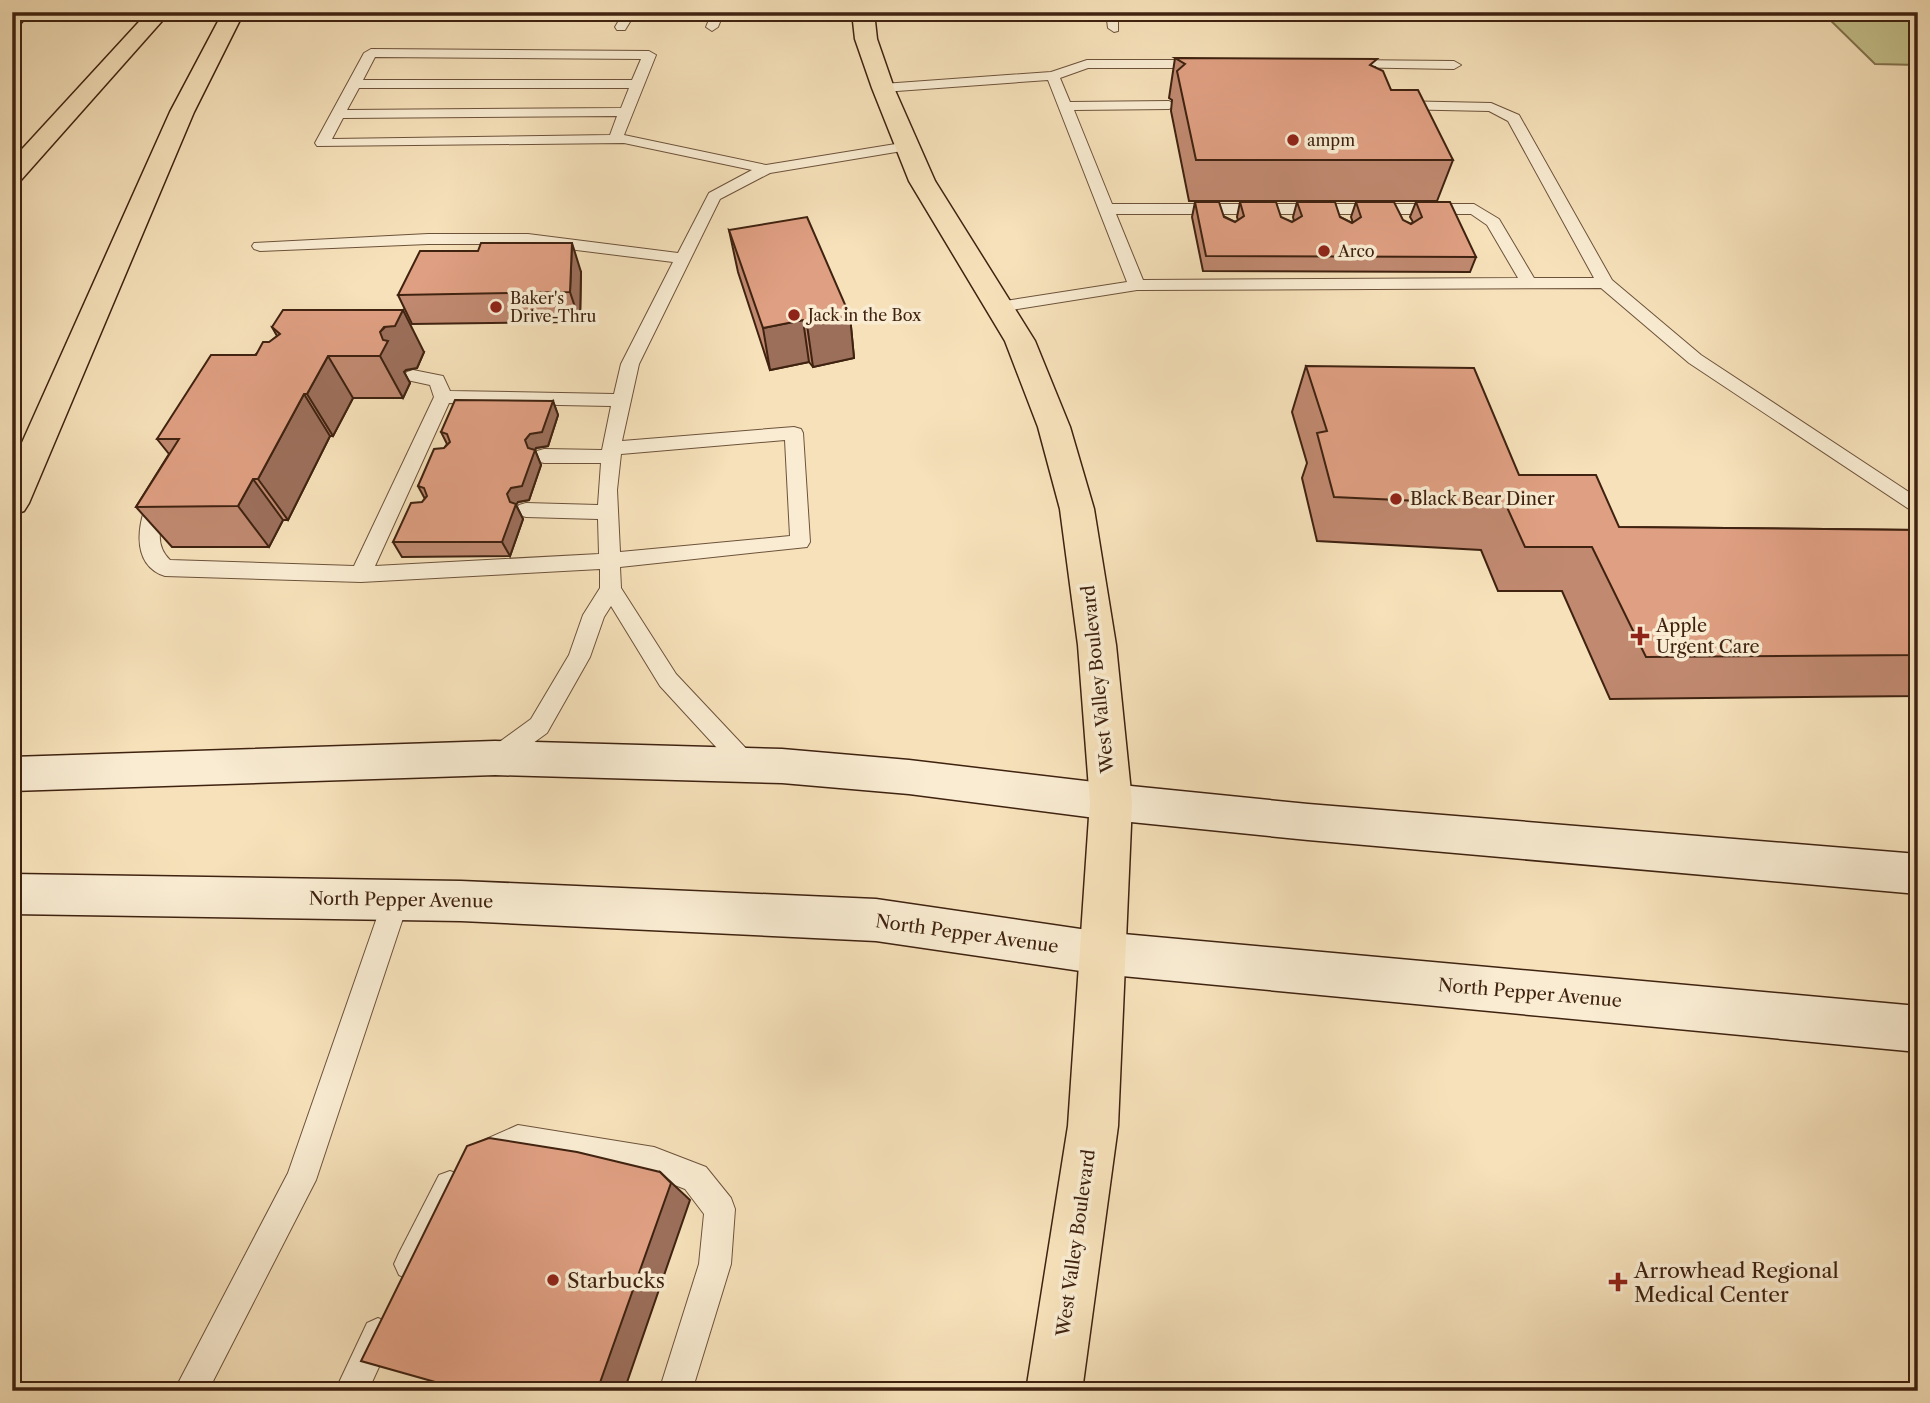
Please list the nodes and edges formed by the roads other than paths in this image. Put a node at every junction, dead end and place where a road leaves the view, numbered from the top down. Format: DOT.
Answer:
graph roads {
  1 [pos="20,12"];
  2 [pos="160,12"];
  3 [pos="234,12"];
  4 [pos="497,12"];
  5 [pos="507,12"];
  6 [pos="630,12"];
  7 [pos="718,12"];
  8 [pos="863,12"];
  9 [pos="1112,12"];
  10 [pos="12,19"];
  11 [pos="621,27"];
  12 [pos="712,27"];
  13 [pos="1114,28"];
  14 [pos="1223,64"];
  15 [pos="1332,65"];
  16 [pos="1454,65"];
  17 [pos="1054,76"];
  18 [pos="354,84"];
  19 [pos="637,84"];
  20 [pos="883,88"];
  21 [pos="1169,105"];
  22 [pos="1381,105"];
  23 [pos="1066,106"];
  24 [pos="626,112"];
  25 [pos="338,114"];
  26 [pos="615,139"];
  27 [pos="908,146"];
  28 [pos="766,169"];
  29 [pos="12,175"];
  30 [pos="1106,209"];
  31 [pos="1224,209"];
  32 [pos="1280,209"];
  33 [pos="1338,209"];
  34 [pos="1230,230"];
  35 [pos="1287,230"];
  36 [pos="1346,231"];
  37 [pos="260,246"];
  38 [pos="683,258"];
  39 [pos="1529,283"];
  40 [pos="1605,283"];
  41 [pos="1137,285"];
  42 [pos="999,307"];
  43 [pos="413,376"];
  44 [pos="443,397"];
  45 [pos="621,400"];
  46 [pos="611,452"];
  47 [pos="544,456"];
  48 [pos="164,481"];
  49 [pos="12,503"];
  50 [pos="391,509"];
  51 [pos="412,509"];
  52 [pos="1918,509"];
  53 [pos="526,510"];
  54 [pos="608,512"];
  55 [pos="610,559"];
  56 [pos="361,574"];
  57 [pos="611,589"];
  58 [pos="495,758"];
  59 [pos="747,765"];
  60 [pos="12,774"];
  61 [pos="1111,802"];
  62 [pos="1918,874"];
  63 [pos="12,894"];
  64 [pos="396,900"];
  65 [pos="1101,953"];
  66 [pos="1918,1029"];
  67 [pos="190,1391"];
  68 [pos="351,1391"];
  69 [pos="675,1391"];
  70 [pos="1054,1391"];
  1 -- 10 [label="main road"];
  2 -- 29 [label="main road"];
  3 -- 49 [label="main road"];
  4 -- 5 [label="lane"];
  6 -- 11 [label="lane"];
  7 -- 12 [label="lane"];
  8 -- 20 [label="main road, West Valley Boulevard"];
  9 -- 13 [label="lane"];
  14 -- 17 [label="lane"];
  15 -- 16 [label="lane"];
  17 -- 20 [label="lane"];
  17 -- 23 [label="lane"];
  18 -- 19 [label="lane"];
  18 -- 19 [label="lane"];
  18 -- 25 [label="lane"];
  19 -- 24 [label="lane"];
  20 -- 27 [label="main road, West Valley Boulevard"];
  21 -- 23 [label="lane"];
  22 -- 40 [label="lane"];
  23 -- 30 [label="lane"];
  24 -- 25 [label="lane"];
  24 -- 26 [label="lane"];
  25 -- 26 [label="lane"];
  26 -- 28 [label="lane"];
  27 -- 28 [label="lane"];
  27 -- 42 [label="main road, West Valley Boulevard"];
  28 -- 38 [label="lane"];
  30 -- 31 [label="lane"];
  30 -- 41 [label="lane"];
  31 -- 32 [label="lane"];
  31 -- 34 [label="lane"];
  32 -- 33 [label="lane"];
  32 -- 35 [label="lane"];
  33 -- 36 [label="lane"];
  33 -- 39 [label="lane"];
  37 -- 38 [label="lane"];
  38 -- 45 [label="lane"];
  39 -- 40 [label="lane"];
  39 -- 41 [label="lane"];
  40 -- 52 [label="lane"];
  41 -- 42 [label="lane"];
  42 -- 61 [label="main road, West Valley Boulevard"];
  43 -- 44 [label="lane"];
  44 -- 45 [label="lane"];
  44 -- 50 [label="lane"];
  45 -- 46 [label="lane"];
  46 -- 47 [label="lane"];
  46 -- 54 [label="lane"];
  46 -- 55 [label="lane"];
  48 -- 56 [label="lane"];
  50 -- 51 [label="lane"];
  50 -- 56 [label="lane"];
  53 -- 54 [label="lane"];
  54 -- 55 [label="lane"];
  55 -- 56 [label="lane"];
  55 -- 57 [label="lane"];
  57 -- 58 [label="lane"];
  57 -- 59 [label="lane"];
  58 -- 59 [label="main road"];
  58 -- 60 [label="main road"];
  59 -- 61 [label="main road"];
  61 -- 62 [label="main road"];
  61 -- 65 [label="main road, West Valley Boulevard"];
  63 -- 64 [label="main road, North Pepper Avenue"];
  64 -- 65 [label="main road, North Pepper Avenue"];
  64 -- 67 [label="lane"];
  65 -- 66 [label="main road, North Pepper Avenue"];
  65 -- 70 [label="main road, West Valley Boulevard"];
  68 -- 69 [label="lane"];
}
